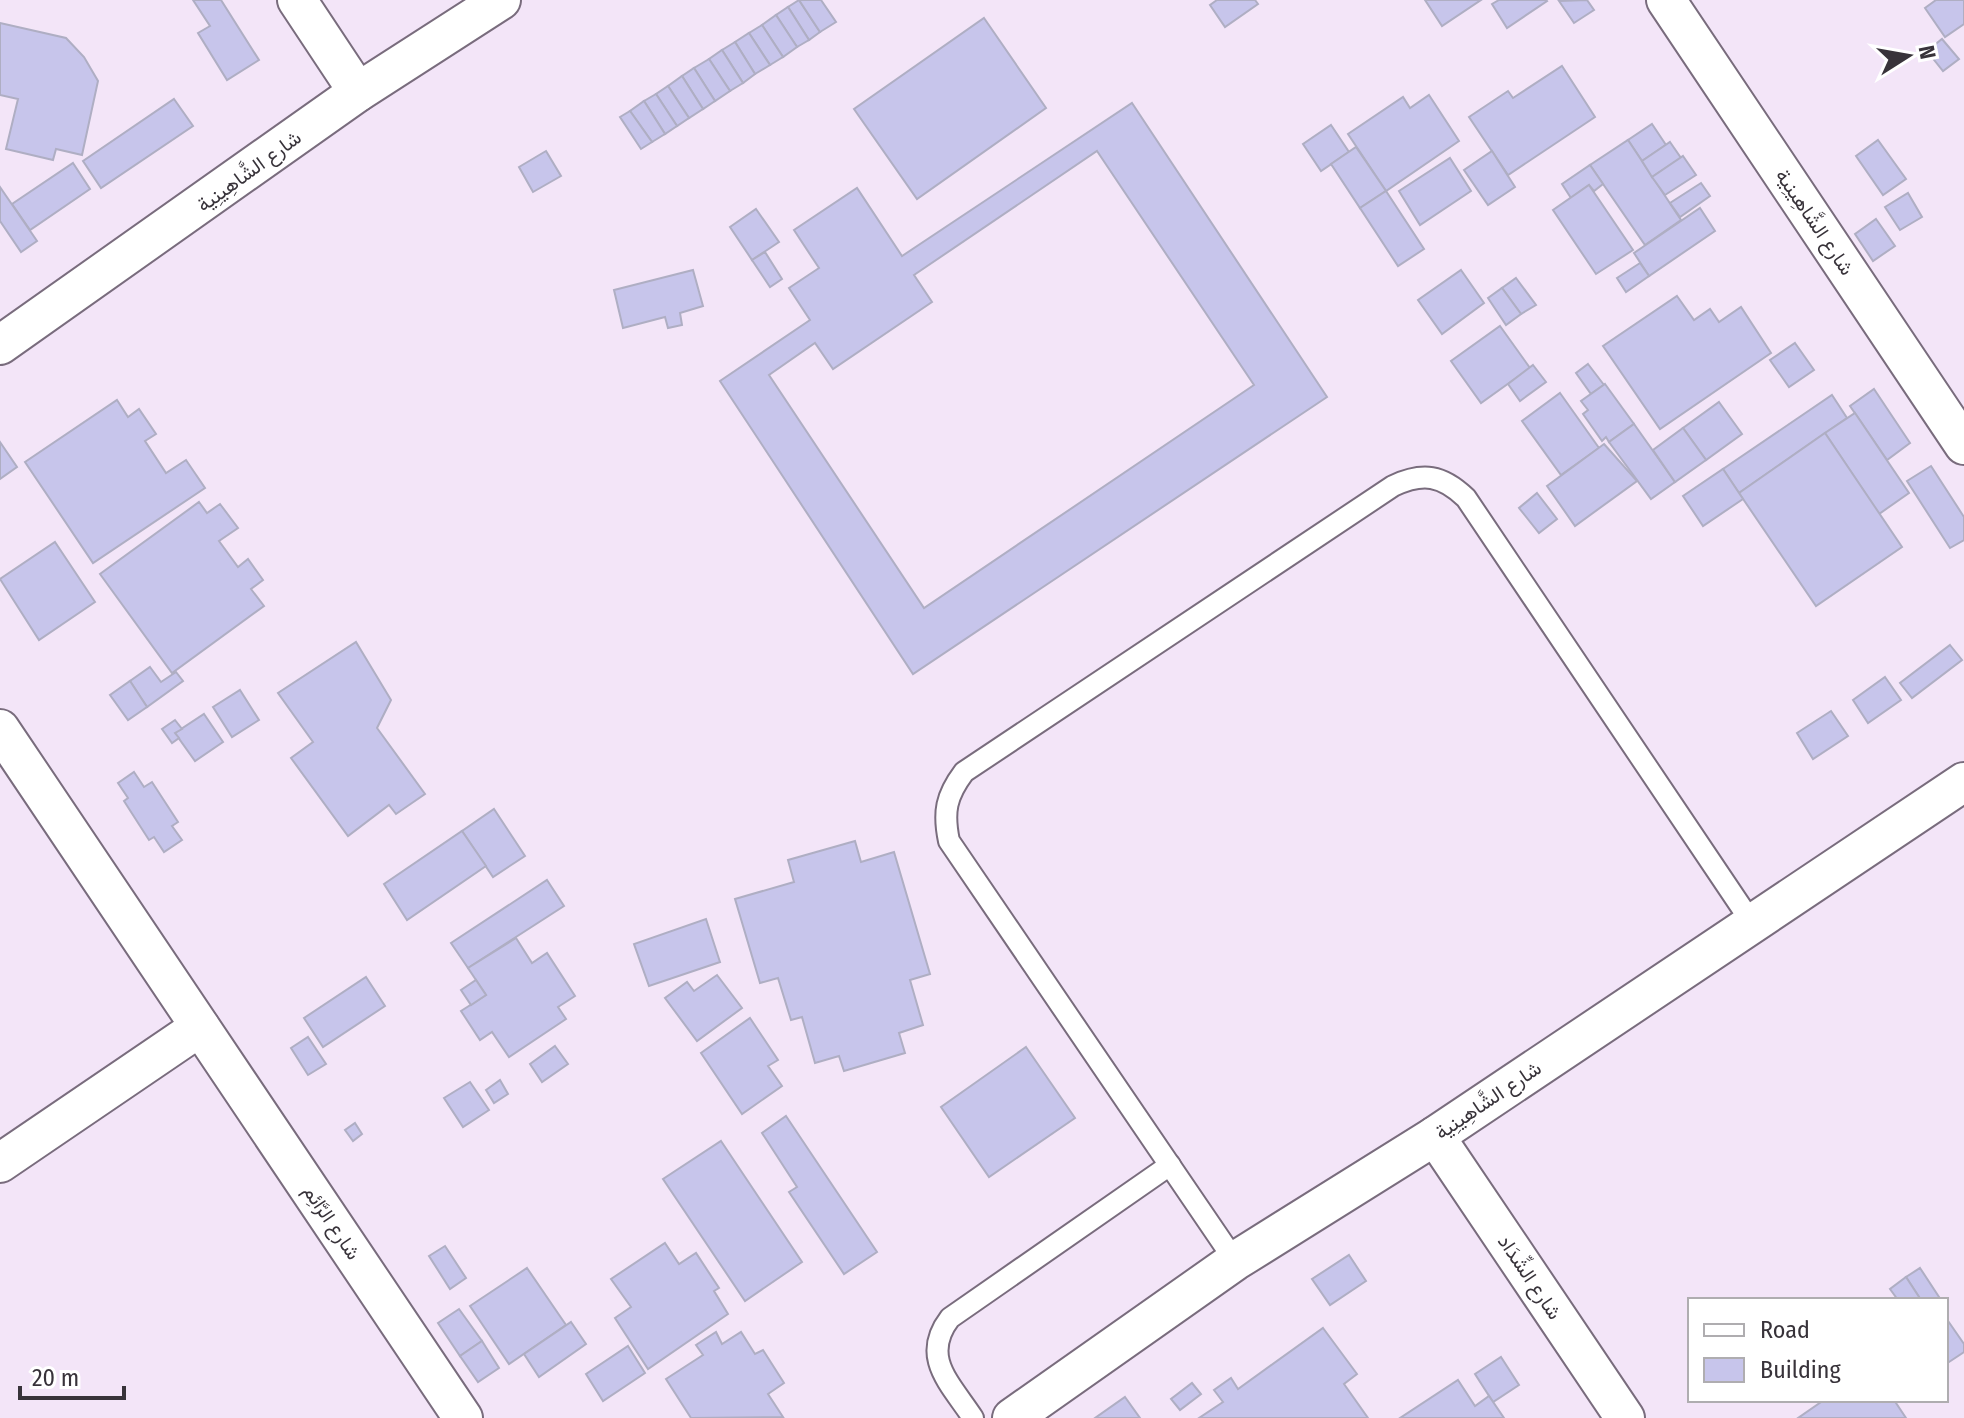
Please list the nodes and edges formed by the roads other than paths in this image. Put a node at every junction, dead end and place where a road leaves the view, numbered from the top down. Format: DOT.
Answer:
graph roads {
  1 [pos="297,0"];
  2 [pos="501,0"];
  3 [pos="1666,0"];
  4 [pos="358,92"];
  5 [pos="0,345"];
  6 [pos="1964,445"];
  7 [pos="0,729"];
  8 [pos="1964,782"];
  9 [pos="1752,923"];
  10 [pos="200,1027"];
  11 [pos="1435,1136"];
  12 [pos="0,1163"];
  13 [pos="1170,1165"];
  14 [pos="1235,1261"];
  15 [pos="463,1418"];
  16 [pos="973,1418"];
  17 [pos="1012,1418"];
  18 [pos="1625,1418"];
  1 -- 4 [label="street"];
  2 -- 4 [label="street, شارع الشَّاهِينِية"];
  3 -- 6 [label="street, شارع الشَّاهِينِية"];
  4 -- 5 [label="street, شارع الشَّاهِينِية"];
  7 -- 10 [label="street, شارع الرَّائِم"];
  8 -- 9 [label="street, شارع الشَّاهِينِية"];
  9 -- 11 [label="street, شارع الشَّاهِينِية"];
  9 -- 13 [label="lane"];
  10 -- 12 [label="street"];
  10 -- 15 [label="street, شارع الرَّائِم"];
  11 -- 14 [label="street, شارع الشَّاهِينِية"];
  11 -- 18 [label="street, شارع الشِّدَاد"];
  13 -- 14 [label="lane"];
  13 -- 16 [label="lane"];
  14 -- 17 [label="street, شارع الشَّاهِينِية"];
}
